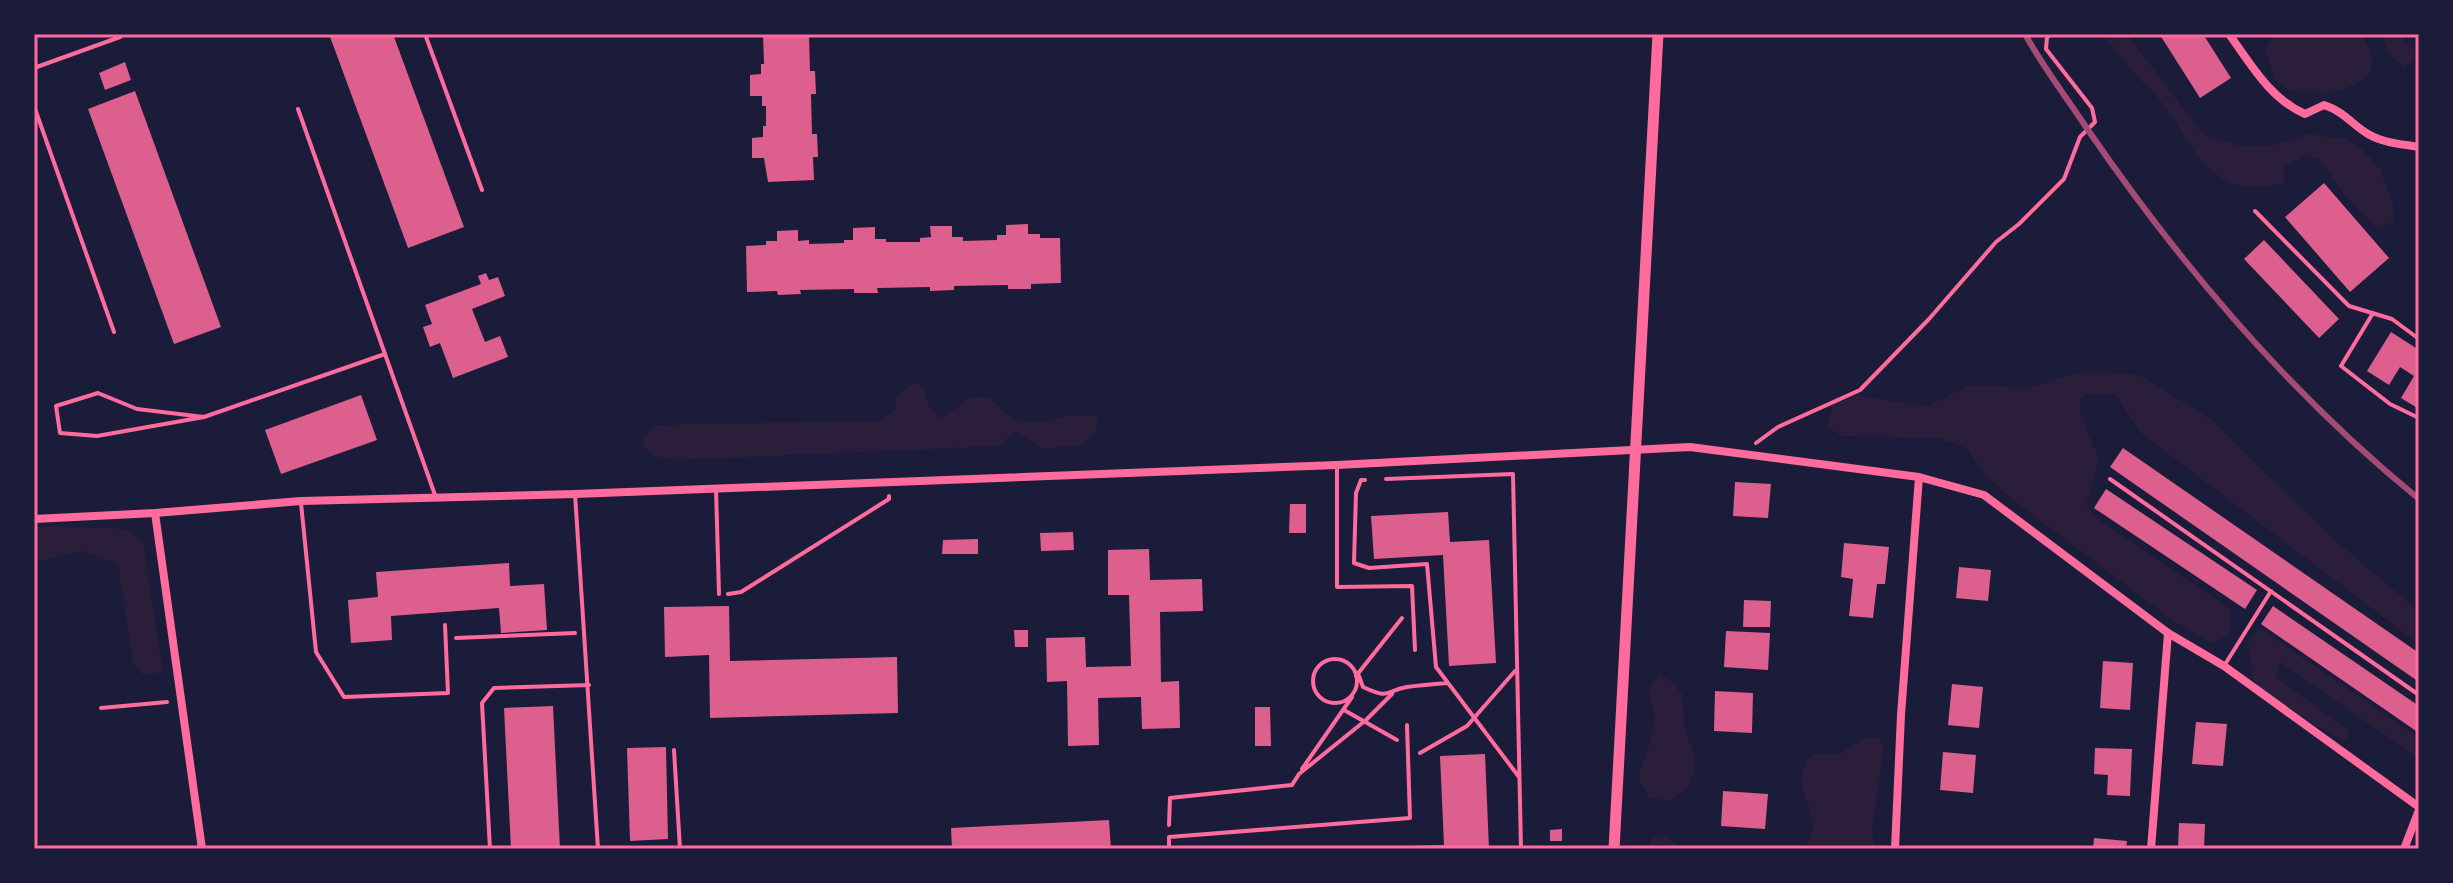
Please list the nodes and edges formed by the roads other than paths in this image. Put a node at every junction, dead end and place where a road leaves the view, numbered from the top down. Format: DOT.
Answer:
graph roads {
  1 [pos="121,34"];
  2 [pos="425,34"];
  3 [pos="1658,34"];
  4 [pos="2229,34"];
  5 [pos="34,68"];
  6 [pos="34,106"];
  7 [pos="298,109"];
  8 [pos="2419,147"];
  9 [pos="482,190"];
  10 [pos="2255,211"];
  11 [pos="2373,313"];
  12 [pos="114,332"];
  13 [pos="2419,339"];
  14 [pos="385,354"];
  15 [pos="204,417"];
  16 [pos="2419,418"];
  17 [pos="1634,450"];
  18 [pos="1337,465"];
  19 [pos="1919,477"];
  20 [pos="2110,479"];
  21 [pos="716,487"];
  22 [pos="575,494"];
  23 [pos="436,498"];
  24 [pos="301,501"];
  25 [pos="155,513"];
  26 [pos="34,519"];
  27 [pos="2271,591"];
  28 [pos="719,594"];
  29 [pos="445,625"];
  30 [pos="2168,633"];
  31 [pos="1415,650"];
  32 [pos="2224,666"];
  33 [pos="589,685"];
  34 [pos="2419,695"];
  35 [pos="1407,725"];
  36 [pos="674,750"];
  37 [pos="2419,808"];
  38 [pos="920,848"];
  39 [pos="202,849"];
  40 [pos="490,849"];
  41 [pos="598,849"];
  42 [pos="680,849"];
  43 [pos="881,849"];
  44 [pos="1169,849"];
  45 [pos="1614,849"];
  46 [pos="1895,849"];
  47 [pos="2151,849"];
  48 [pos="2404,849"];
  1 -- 5 [label="lane"];
  2 -- 9 [label="lane"];
  3 -- 17 [label="street"];
  4 -- 8 [label="street"];
  6 -- 12 [label="lane"];
  7 -- 14 [label="lane"];
  10 -- 11 [label="lane"];
  11 -- 13 [label="lane"];
  11 -- 16 [label="lane"];
  14 -- 15 [label="lane"];
  14 -- 23 [label="lane"];
  15 -- 15 [label="lane"];
  17 -- 18 [label="street"];
  17 -- 19 [label="street"];
  17 -- 45 [label="street"];
  18 -- 21 [label="street"];
  18 -- 31 [label="lane"];
  19 -- 30 [label="street"];
  19 -- 46 [label="street"];
  20 -- 27 [label="lane"];
  21 -- 22 [label="street"];
  21 -- 28 [label="lane"];
  22 -- 23 [label="street"];
  22 -- 33 [label="lane"];
  23 -- 24 [label="street"];
  24 -- 25 [label="street"];
  24 -- 29 [label="lane"];
  25 -- 26 [label="street"];
  25 -- 39 [label="street"];
  27 -- 32 [label="lane"];
  27 -- 34 [label="lane"];
  30 -- 32 [label="street"];
  30 -- 47 [label="street"];
  32 -- 37 [label="street"];
  33 -- 40 [label="lane"];
  33 -- 41 [label="lane"];
  35 -- 44 [label="lane"];
  36 -- 42 [label="lane"];
  37 -- 48 [label="street"];
  38 -- 43 [label="lane"];
}
